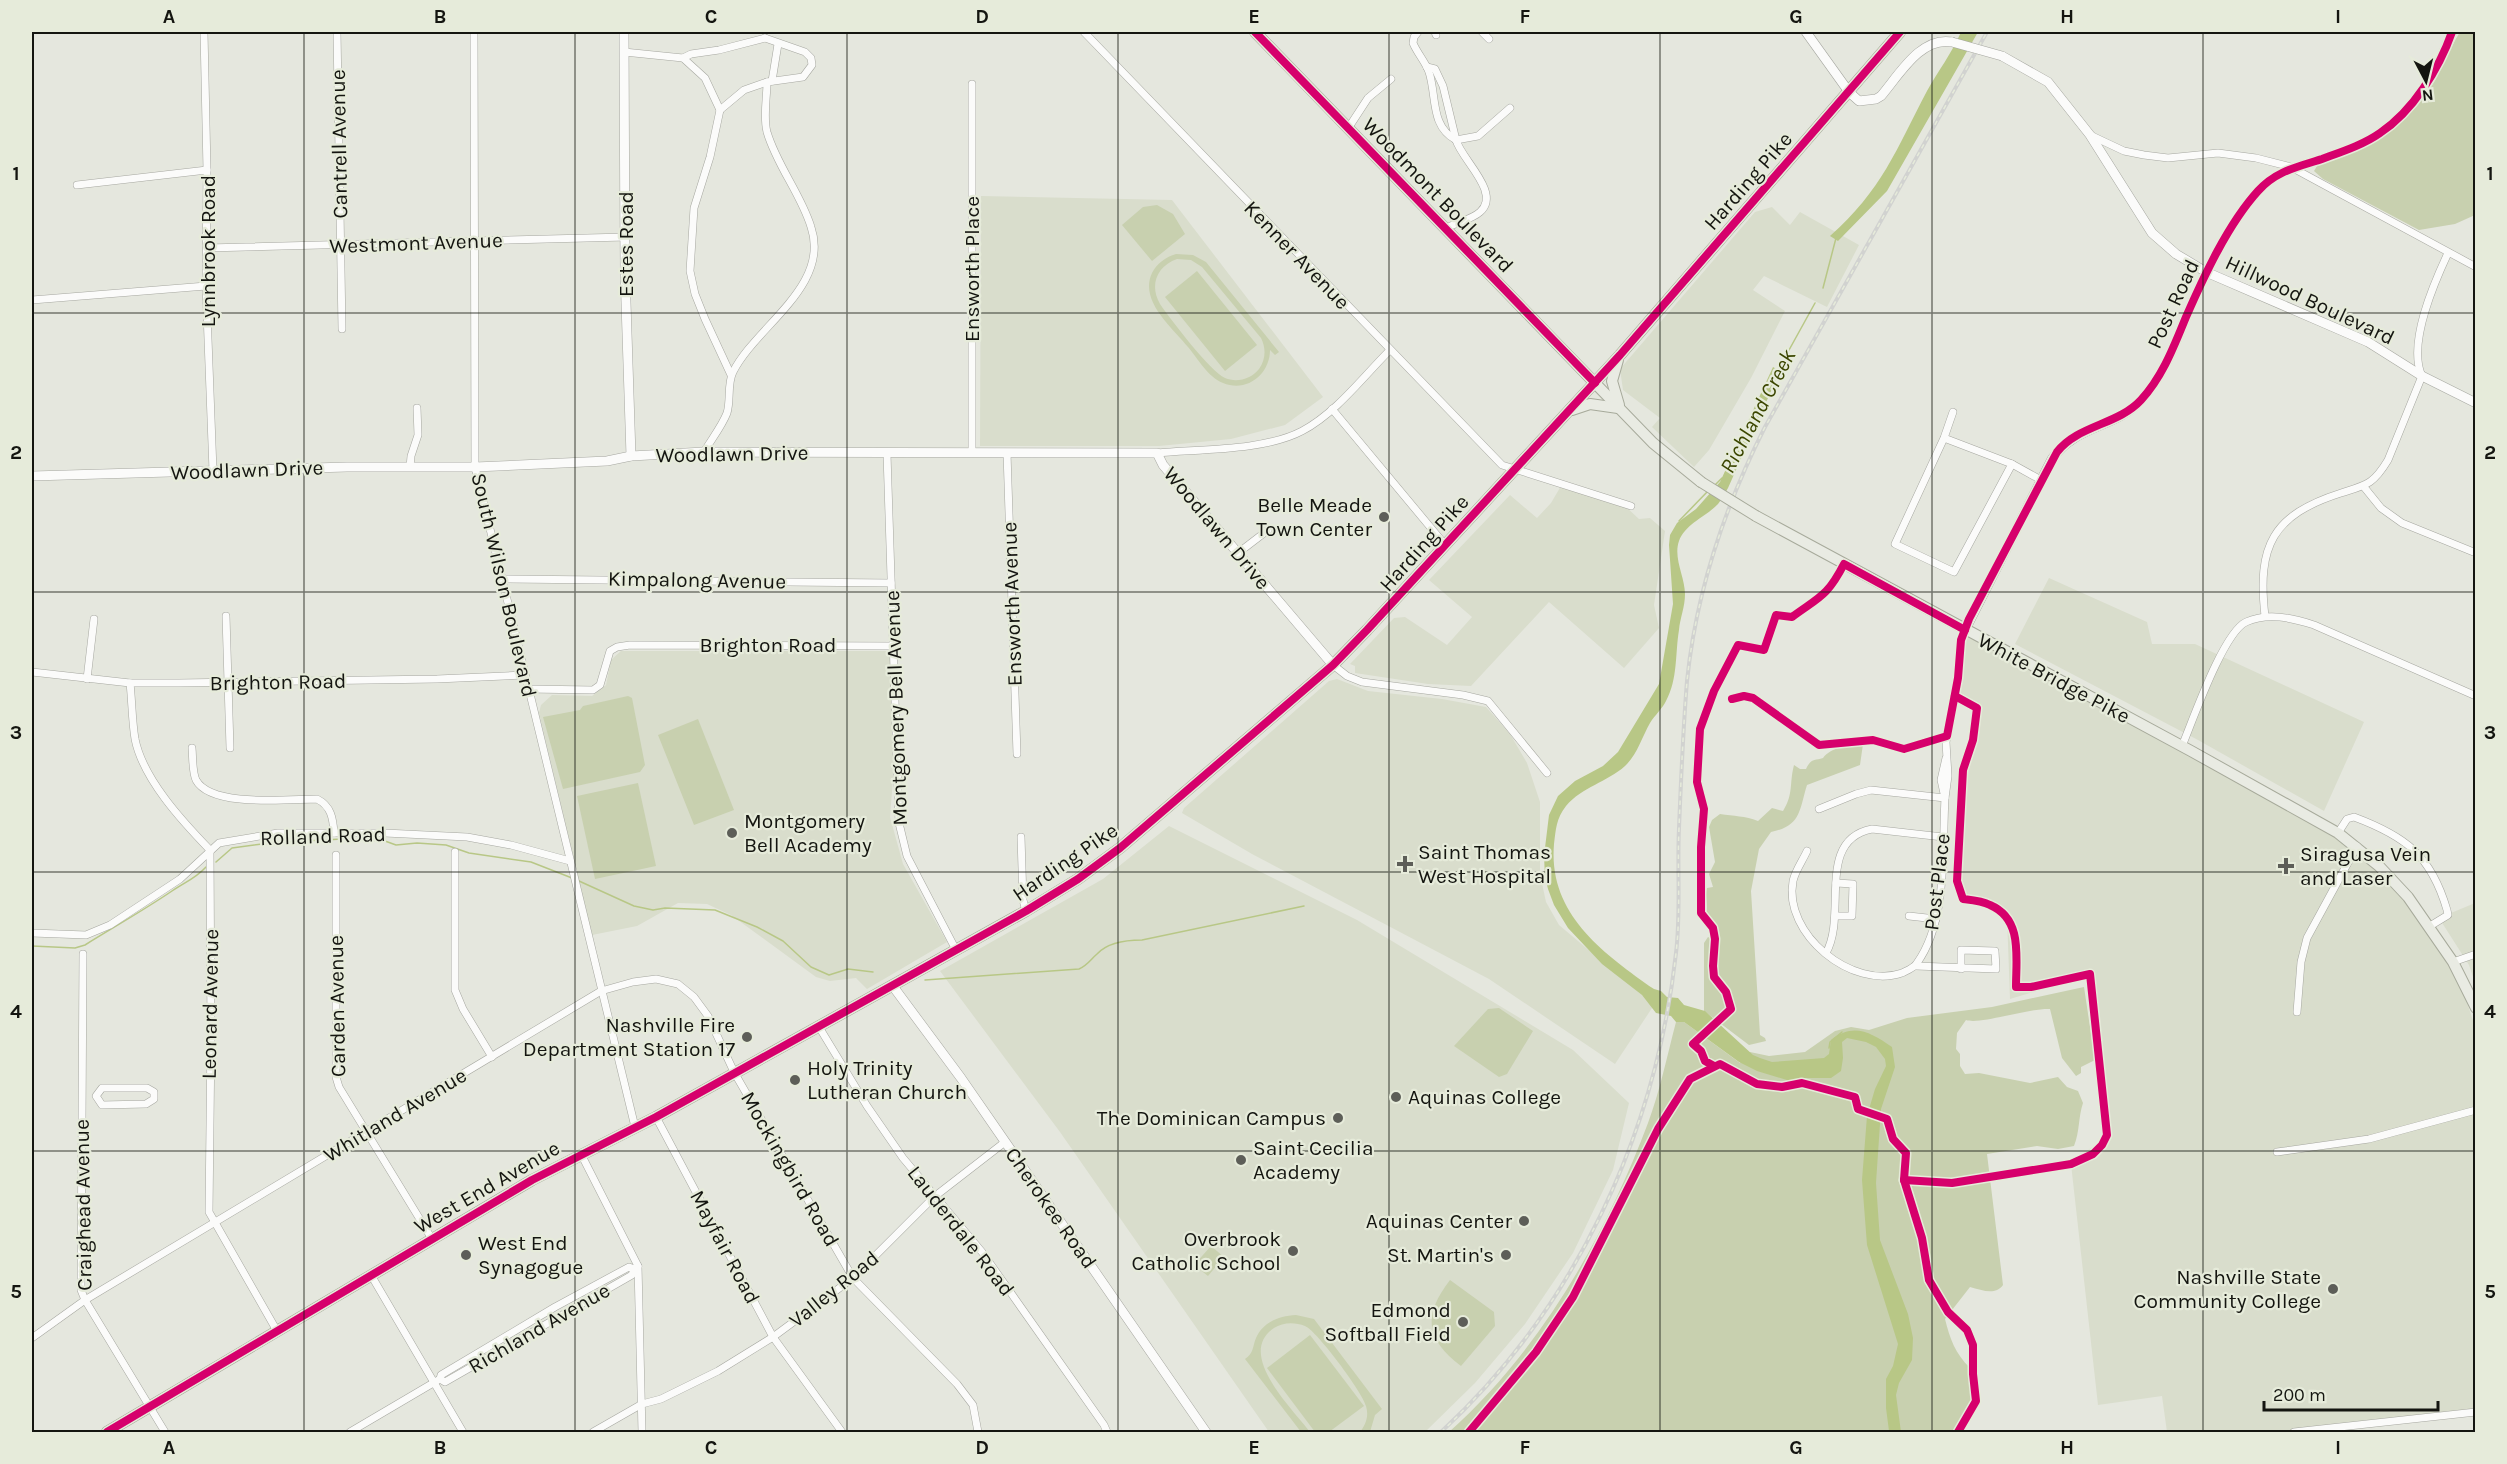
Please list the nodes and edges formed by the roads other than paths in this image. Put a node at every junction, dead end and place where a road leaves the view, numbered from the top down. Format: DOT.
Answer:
graph roads {
  1 [pos="204,32"];
  2 [pos="337,32"];
  3 [pos="474,32"];
  4 [pos="624,32"];
  5 [pos="1084,32"];
  6 [pos="1255,32"];
  7 [pos="1418,32"];
  8 [pos="1482,32"];
  9 [pos="1806,32"];
  10 [pos="1900,32"];
  11 [pos="2452,32"];
  12 [pos="765,35"];
  13 [pos="1489,39"];
  14 [pos="778,44"];
  15 [pos="624,52"];
  16 [pos="683,58"];
  17 [pos="1426,67"];
  18 [pos="1391,79"];
  19 [pos="769,82"];
  20 [pos="972,84"];
  21 [pos="1849,92"];
  22 [pos="1510,108"];
  23 [pos="720,110"];
  24 [pos="1349,127"];
  25 [pos="2090,135"];
  26 [pos="1456,140"];
  27 [pos="2291,167"];
  28 [pos="207,170"];
  29 [pos="77,185"];
  30 [pos="1446,229"];
  31 [pos="626,237"];
  32 [pos="474,241"];
  33 [pos="340,245"];
  34 [pos="207,248"];
  35 [pos="2448,253"];
  36 [pos="2475,267"];
  37 [pos="2206,272"];
  38 [pos="206,286"];
  39 [pos="32,300"];
  40 [pos="342,329"];
  41 [pos="1389,351"];
  42 [pos="1620,355"];
  43 [pos="731,375"];
  44 [pos="2422,376"];
  45 [pos="1594,383"];
  46 [pos="2475,404"];
  47 [pos="417,408"];
  48 [pos="1332,409"];
  49 [pos="1620,409"];
  50 [pos="1953,412"];
  51 [pos="1565,415"];
  52 [pos="1944,438"];
  53 [pos="704,452"];
  54 [pos="972,453"];
  55 [pos="1007,453"];
  56 [pos="1157,453"];
  57 [pos="887,454"];
  58 [pos="631,456"];
  59 [pos="2012,464"];
  60 [pos="410,466"];
  61 [pos="476,467"];
  62 [pos="1517,468"];
  63 [pos="213,471"];
  64 [pos="32,476"];
  65 [pos="2041,480"];
  66 [pos="2364,487"];
  67 [pos="1631,506"];
  68 [pos="1268,530"];
  69 [pos="1446,546"];
  70 [pos="1238,553"];
  71 [pos="2475,553"];
  72 [pos="502,579"];
  73 [pos="891,583"];
  74 [pos="226,616"];
  75 [pos="2265,616"];
  76 [pos="94,619"];
  77 [pos="1965,630"];
  78 [pos="893,646"];
  79 [pos="1333,664"];
  80 [pos="32,672"];
  81 [pos="524,675"];
  82 [pos="87,679"];
  83 [pos="130,683"];
  84 [pos="229,683"];
  85 [pos="528,689"];
  86 [pos="2475,696"];
  87 [pos="2182,746"];
  88 [pos="192,748"];
  89 [pos="230,748"];
  90 [pos="1017,754"];
  91 [pos="1547,773"];
  92 [pos="1945,798"];
  93 [pos="1819,809"];
  94 [pos="2338,832"];
  95 [pos="334,833"];
  96 [pos="1021,837"];
  97 [pos="1943,837"];
  98 [pos="2356,846"];
  99 [pos="210,850"];
  100 [pos="1807,851"];
  101 [pos="455,852"];
  102 [pos="336,855"];
  103 [pos="570,861"];
  104 [pos="1836,883"];
  105 [pos="1026,911"];
  106 [pos="1835,916"];
  107 [pos="1909,916"];
  108 [pos="1936,919"];
  109 [pos="2430,926"];
  110 [pos="32,933"];
  111 [pos="956,950"];
  112 [pos="1826,953"];
  113 [pos="83,954"];
  114 [pos="2475,954"];
  115 [pos="2453,962"];
  116 [pos="1916,966"];
  117 [pos="1961,969"];
  118 [pos="892,985"];
  119 [pos="600,991"];
  120 [pos="2475,1008"];
  121 [pos="2297,1012"];
  122 [pos="819,1027"];
  123 [pos="492,1057"];
  124 [pos="734,1072"];
  125 [pos="81,1096"];
  126 [pos="96,1096"];
  127 [pos="2475,1110"];
  128 [pos="656,1117"];
  129 [pos="635,1127"];
  130 [pos="367,1132"];
  131 [pos="1005,1142"];
  132 [pos="2277,1152"];
  133 [pos="580,1154"];
  134 [pos="934,1197"];
  135 [pos="214,1223"];
  136 [pos="432,1239"];
  137 [pos="636,1268"];
  138 [pos="371,1275"];
  139 [pos="853,1278"];
  140 [pos="85,1300"];
  141 [pos="277,1331"];
  142 [pos="773,1337"];
  143 [pos="32,1338"];
  144 [pos="437,1381"];
  145 [pos="642,1404"];
  146 [pos="149,1407"];
  147 [pos="2475,1412"];
  148 [pos="107,1432"];
  149 [pos="165,1432"];
  150 [pos="350,1432"];
  151 [pos="463,1432"];
  152 [pos="593,1432"];
  153 [pos="642,1432"];
  154 [pos="842,1432"];
  155 [pos="978,1432"];
  156 [pos="1107,1432"];
  157 [pos="1206,1432"];
  158 [pos="2294,1432"];
  1 -- 28 [label="street, Lynnbrook Road"];
  2 -- 33 [label="street, Cantrell Avenue"];
  3 -- 32 [label="street, South Wilson Boulevard"];
  4 -- 15 [label="street, Estes Road"];
  5 -- 41 [label="street, Kenner Avenue"];
  6 -- 24 [label="main road, Woodmont Boulevard"];
  7 -- 17 [label="street"];
  8 -- 13 [label="street"];
  9 -- 21 [label="street"];
  10 -- 21 [label="main road, Harding Pike"];
  11 -- 27 [label="street, Post Road"];
  12 -- 14 [label="street"];
  12 -- 16 [label="street"];
  14 -- 19 [label="street"];
  14 -- 19 [label="street"];
  15 -- 16 [label="street"];
  15 -- 31 [label="street, Estes Road"];
  16 -- 23 [label="street"];
  17 -- 26 [label="street"];
  17 -- 26 [label="street"];
  18 -- 24 [label="street"];
  19 -- 23 [label="street"];
  19 -- 43 [label="street"];
  20 -- 54 [label="street, Ensworth Place"];
  21 -- 25 [label="street, Hillwood Boulevard, bridge"];
  21 -- 42 [label="main road, Harding Pike"];
  22 -- 26 [label="street"];
  23 -- 43 [label="street"];
  24 -- 30 [label="main road, Woodmont Boulevard"];
  25 -- 27 [label="street"];
  25 -- 37 [label="street, Hillwood Boulevard"];
  26 -- 30 [label="street"];
  27 -- 35 [label="street"];
  27 -- 37 [label="street, Post Road"];
  28 -- 29 [label="street"];
  28 -- 34 [label="street, Lynnbrook Road"];
  30 -- 45 [label="main road, Woodmont Boulevard"];
  31 -- 32 [label="street, Westmont Avenue"];
  31 -- 58 [label="street, Estes Road"];
  32 -- 33 [label="street, Westmont Avenue"];
  32 -- 61 [label="street, South Wilson Boulevard"];
  33 -- 34 [label="street, Westmont Avenue"];
  33 -- 40 [label="street, Cantrell Avenue"];
  34 -- 38 [label="street, Lynnbrook Road"];
  35 -- 36 [label="street"];
  35 -- 44 [label="street"];
  37 -- 44 [label="street, Hillwood Boulevard"];
  37 -- 65 [label="street, Post Road"];
  38 -- 39 [label="street"];
  38 -- 63 [label="street, Lynnbrook Road"];
  41 -- 48 [label="street"];
  41 -- 62 [label="street, Kenner Avenue"];
  42 -- 45 [label="main road, Harding Pike"];
  42 -- 49 [label="main road"];
  43 -- 53 [label="street"];
  44 -- 46 [label="street, Hillwood Boulevard"];
  44 -- 66 [label="street"];
  45 -- 49 [label="main road, White Bridge Pike"];
  45 -- 51 [label="main road, Harding Pike"];
  47 -- 60 [label="street"];
  48 -- 56 [label="street"];
  48 -- 69 [label="street"];
  49 -- 51 [label="main road"];
  49 -- 77 [label="main road, White Bridge Pike, bridge"];
  50 -- 52 [label="street"];
  51 -- 62 [label="main road, Harding Pike"];
  52 -- 59 [label="street"];
  52 -- 59 [label="street"];
  53 -- 57 [label="street, Woodlawn Drive"];
  53 -- 58 [label="street, Woodlawn Drive"];
  54 -- 55 [label="street, Woodlawn Drive"];
  54 -- 57 [label="street, Woodlawn Drive"];
  55 -- 56 [label="street, Woodlawn Drive"];
  55 -- 90 [label="street, Ensworth Avenue"];
  56 -- 70 [label="street, Woodlawn Drive"];
  57 -- 73 [label="street, Montgomery Bell Avenue"];
  58 -- 61 [label="street, Woodlawn Drive"];
  59 -- 65 [label="street"];
  60 -- 61 [label="street, Woodlawn Drive"];
  60 -- 63 [label="street, Woodlawn Drive"];
  61 -- 72 [label="street, South Wilson Boulevard"];
  62 -- 67 [label="street, Kenner Avenue"];
  62 -- 69 [label="main road, Harding Pike"];
  63 -- 64 [label="street, Woodlawn Drive"];
  65 -- 77 [label="street, Post Road"];
  66 -- 71 [label="street"];
  66 -- 75 [label="street"];
  68 -- 70 [label="street"];
  69 -- 79 [label="main road, Harding Pike"];
  70 -- 79 [label="street, Woodlawn Drive"];
  72 -- 73 [label="street, Kimpalong Avenue"];
  72 -- 81 [label="street, South Wilson Boulevard"];
  73 -- 78 [label="street, Montgomery Bell Avenue"];
  74 -- 84 [label="street"];
  75 -- 86 [label="street"];
  75 -- 87 [label="street"];
  76 -- 82 [label="street"];
  77 -- 87 [label="main road, White Bridge Pike"];
  77 -- 92 [label="street, Post Place"];
  78 -- 85 [label="street, Brighton Road"];
  78 -- 111 [label="street, Montgomery Bell Avenue"];
  79 -- 91 [label="street"];
  79 -- 105 [label="main road, Harding Pike"];
  80 -- 82 [label="street, Brighton Road"];
  81 -- 84 [label="street, Brighton Road"];
  81 -- 85 [label="street, South Wilson Boulevard"];
  82 -- 83 [label="street, Brighton Road"];
  83 -- 84 [label="street, Brighton Road"];
  83 -- 99 [label="street"];
  84 -- 89 [label="street"];
  85 -- 103 [label="street, South Wilson Boulevard"];
  87 -- 94 [label="main road, White Bridge Pike"];
  88 -- 95 [label="street"];
  92 -- 93 [label="street"];
  92 -- 97 [label="street, Post Place"];
  94 -- 98 [label="main road, White Bridge Pike"];
  94 -- 109 [label="street"];
  95 -- 99 [label="street, Rolland Road"];
  95 -- 103 [label="street, Rolland Road"];
  96 -- 105 [label="street"];
  97 -- 104 [label="street"];
  97 -- 108 [label="street, Post Place"];
  98 -- 109 [label="main road, White Bridge Pike"];
  98 -- 121 [label="street"];
  99 -- 110 [label="street, Rolland Road"];
  99 -- 135 [label="street, Leonard Avenue"];
  100 -- 112 [label="street"];
  101 -- 123 [label="street"];
  102 -- 130 [label="street, Carden Avenue"];
  103 -- 119 [label="street, South Wilson Boulevard"];
  104 -- 106 [label="street"];
  104 -- 106 [label="street"];
  105 -- 111 [label="main road, Harding Pike"];
  106 -- 112 [label="street"];
  107 -- 108 [label="street"];
  108 -- 116 [label="street, Post Place"];
  109 -- 115 [label="main road, White Bridge Pike"];
  111 -- 118 [label="main road, Harding Pike"];
  112 -- 116 [label="street"];
  113 -- 125 [label="street, Craighead Avenue"];
  114 -- 115 [label="street"];
  115 -- 120 [label="main road, White Bridge Pike"];
  116 -- 117 [label="street"];
  117 -- 117 [label="street"];
  118 -- 122 [label="main road, West End Avenue"];
  118 -- 131 [label="street, Cherokee Road"];
  119 -- 123 [label="street, Whitland Avenue"];
  119 -- 124 [label="street, Whitland Avenue"];
  119 -- 129 [label="street, South Wilson Boulevard"];
  122 -- 124 [label="main road, West End Avenue"];
  122 -- 134 [label="street, Lauderdale Road"];
  123 -- 130 [label="street, Whitland Avenue"];
  124 -- 128 [label="main road, West End Avenue"];
  124 -- 139 [label="street, Mockingbird Road"];
  125 -- 126 [label="street"];
  125 -- 140 [label="street, Craighead Avenue"];
  126 -- 126 [label="street"];
  127 -- 132 [label="street"];
  128 -- 129 [label="main road, West End Avenue"];
  128 -- 142 [label="street, Mayfair Road"];
  129 -- 133 [label="main road, West End Avenue"];
  130 -- 135 [label="street, Whitland Avenue"];
  130 -- 136 [label="street, Carden Avenue"];
  131 -- 134 [label="street, Valley Road"];
  131 -- 157 [label="street, Cherokee Road"];
  133 -- 136 [label="main road, West End Avenue"];
  133 -- 137 [label="street"];
  134 -- 139 [label="street, Valley Road"];
  134 -- 156 [label="street, Lauderdale Road"];
  135 -- 140 [label="street, Whitland Avenue"];
  135 -- 141 [label="street, Leonard Avenue"];
  136 -- 138 [label="main road, West End Avenue"];
  137 -- 144 [label="street, Richland Avenue"];
  137 -- 145 [label="street"];
  138 -- 141 [label="main road, West End Avenue"];
  138 -- 144 [label="street"];
  139 -- 142 [label="street, Valley Road"];
  139 -- 155 [label="street, Mockingbird Road"];
  140 -- 143 [label="street, Whitland Avenue"];
  140 -- 146 [label="street, Craighead Avenue"];
  141 -- 146 [label="main road, West End Avenue"];
  142 -- 145 [label="street, Valley Road"];
  142 -- 154 [label="street, Mayfair Road"];
  144 -- 150 [label="street, Richland Avenue"];
  144 -- 151 [label="street"];
  145 -- 152 [label="street, Valley Road"];
  145 -- 153 [label="street"];
  146 -- 148 [label="main road, West End Avenue"];
  146 -- 149 [label="street, Craighead Avenue"];
  147 -- 158 [label="street"];
}
